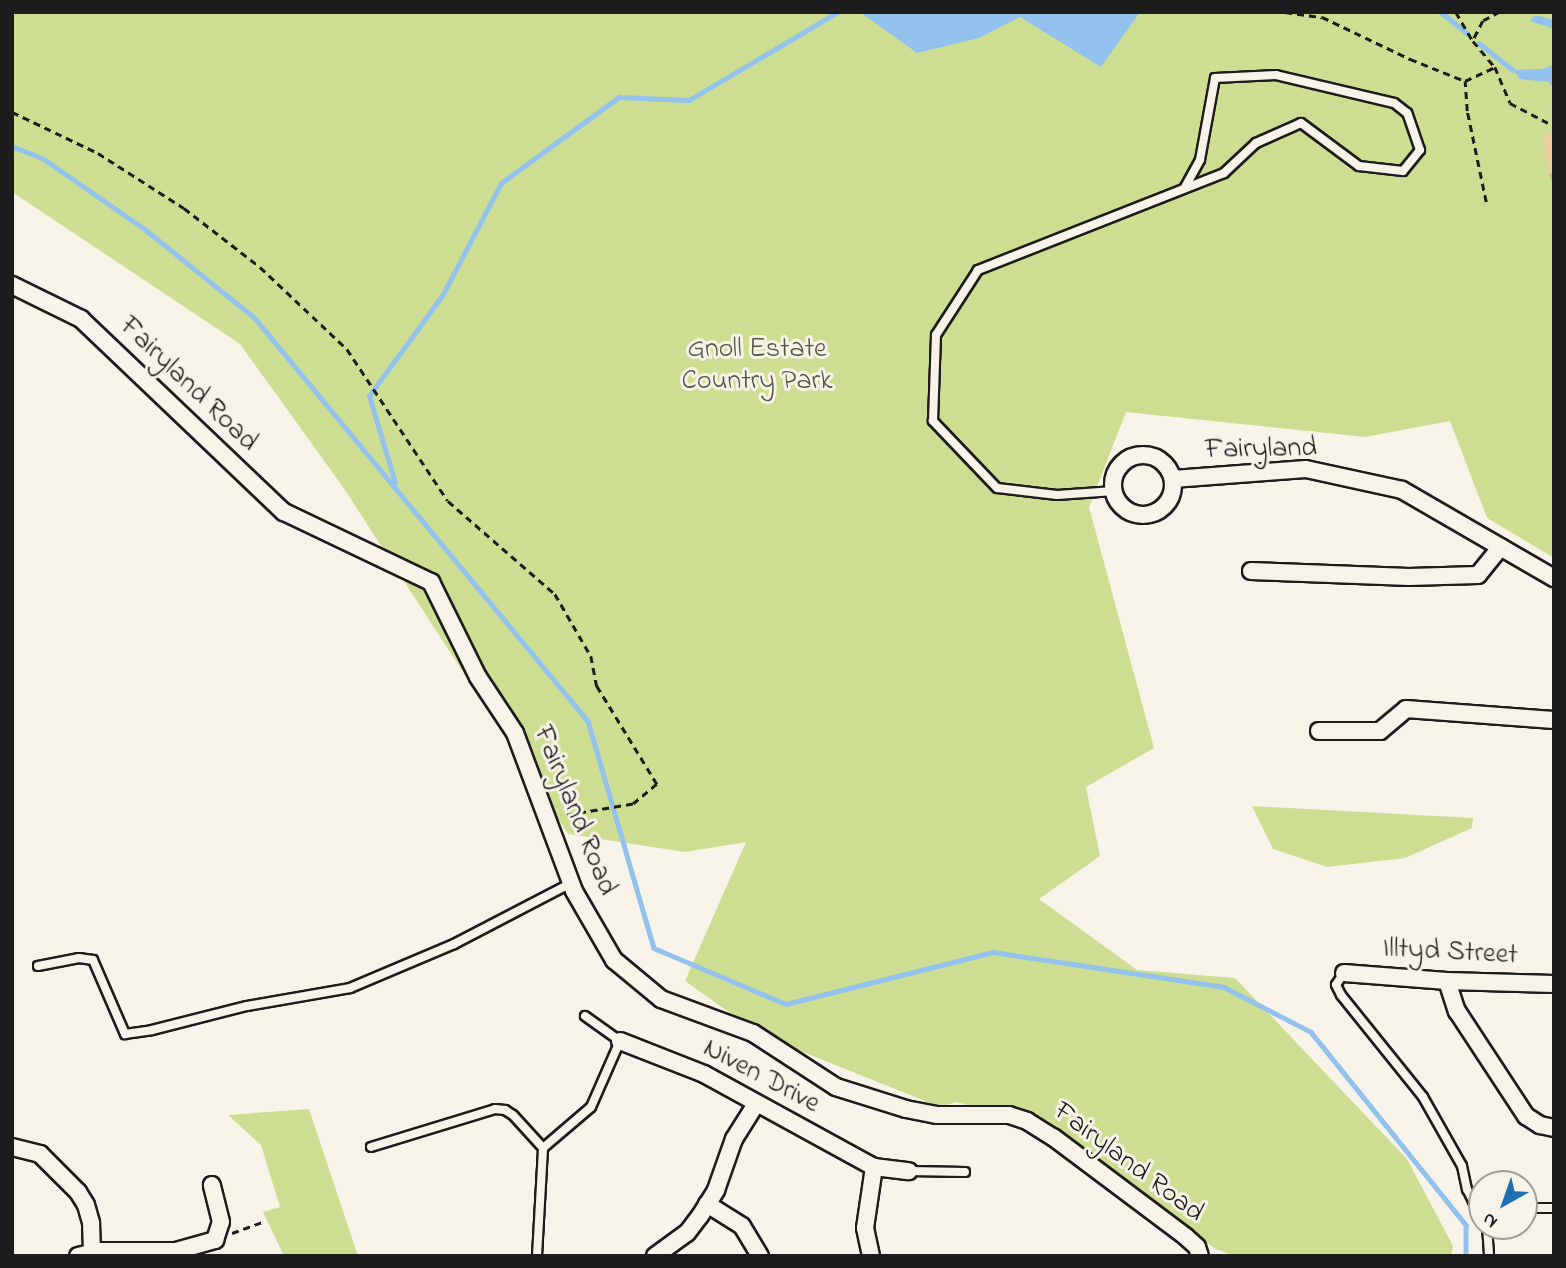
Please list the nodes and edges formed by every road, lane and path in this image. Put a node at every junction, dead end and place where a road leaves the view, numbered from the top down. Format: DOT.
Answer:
graph roads {
  1 [pos="1285,12"];
  2 [pos="1456,12"];
  3 [pos="1500,12"];
  4 [pos="1473,41"];
  5 [pos="1495,66"];
  6 [pos="1465,81"];
  7 [pos="12,112"];
  8 [pos="1554,125"];
  9 [pos="1185,187"];
  10 [pos="1486,202"];
  11 [pos="12,285"];
  12 [pos="1173,479"];
  13 [pos="1114,491"];
  14 [pos="1501,547"];
  15 [pos="1251,571"];
  16 [pos="1554,578"];
  17 [pos="1554,720"];
  18 [pos="1319,731"];
  19 [pos="547,819"];
  20 [pos="571,883"];
  21 [pos="38,965"];
  22 [pos="1344,973"];
  23 [pos="1447,981"];
  24 [pos="1554,984"];
  25 [pos="585,1016"];
  26 [pos="620,1041"];
  27 [pos="756,1104"];
  28 [pos="1554,1128"];
  29 [pos="12,1147"];
  30 [pos="371,1147"];
  31 [pos="543,1148"];
  32 [pos="874,1167"];
  33 [pos="909,1171"];
  34 [pos="965,1172"];
  35 [pos="212,1185"];
  36 [pos="1468,1185"];
  37 [pos="707,1204"];
  38 [pos="262,1222"];
  39 [pos="215,1240"];
  40 [pos="85,1254"];
  41 [pos="537,1256"];
  42 [pos="655,1256"];
  43 [pos="760,1256"];
  44 [pos="871,1256"];
  45 [pos="1200,1256"];
  1 -- 6 [label="path"];
  2 -- 4 [label="path"];
  3 -- 4 [label="path"];
  4 -- 5 [label="path"];
  5 -- 6 [label="path"];
  5 -- 8 [label="path"];
  6 -- 10 [label="path"];
  7 -- 19 [label="path"];
  9 -- 9 [label="lane"];
  9 -- 13 [label="lane"];
  11 -- 19 [label="street, Fairyland Road"];
  12 -- 13 [label="street"];
  12 -- 13 [label="street"];
  12 -- 14 [label="street, Fairyland"];
  14 -- 15 [label="street"];
  14 -- 16 [label="street, Fairyland"];
  17 -- 18 [label="street"];
  19 -- 20 [label="street, Fairyland Road"];
  20 -- 21 [label="lane"];
  20 -- 45 [label="street, Fairyland Road"];
  22 -- 23 [label="street, Illtyd Street"];
  22 -- 36 [label="lane"];
  23 -- 24 [label="street, Illtyd Street"];
  23 -- 28 [label="street"];
  25 -- 26 [label="lane"];
  26 -- 27 [label="street, Niven Drive"];
  26 -- 31 [label="lane"];
  27 -- 32 [label="street, Niven Drive"];
  27 -- 37 [label="street"];
  29 -- 40 [label="street"];
  30 -- 31 [label="lane"];
  31 -- 41 [label="lane"];
  32 -- 33 [label="street"];
  32 -- 44 [label="street"];
  33 -- 34 [label="lane"];
  35 -- 39 [label="street"];
  37 -- 42 [label="street"];
  37 -- 43 [label="street"];
  38 -- 39 [label="path"];
  39 -- 40 [label="street"];
}
